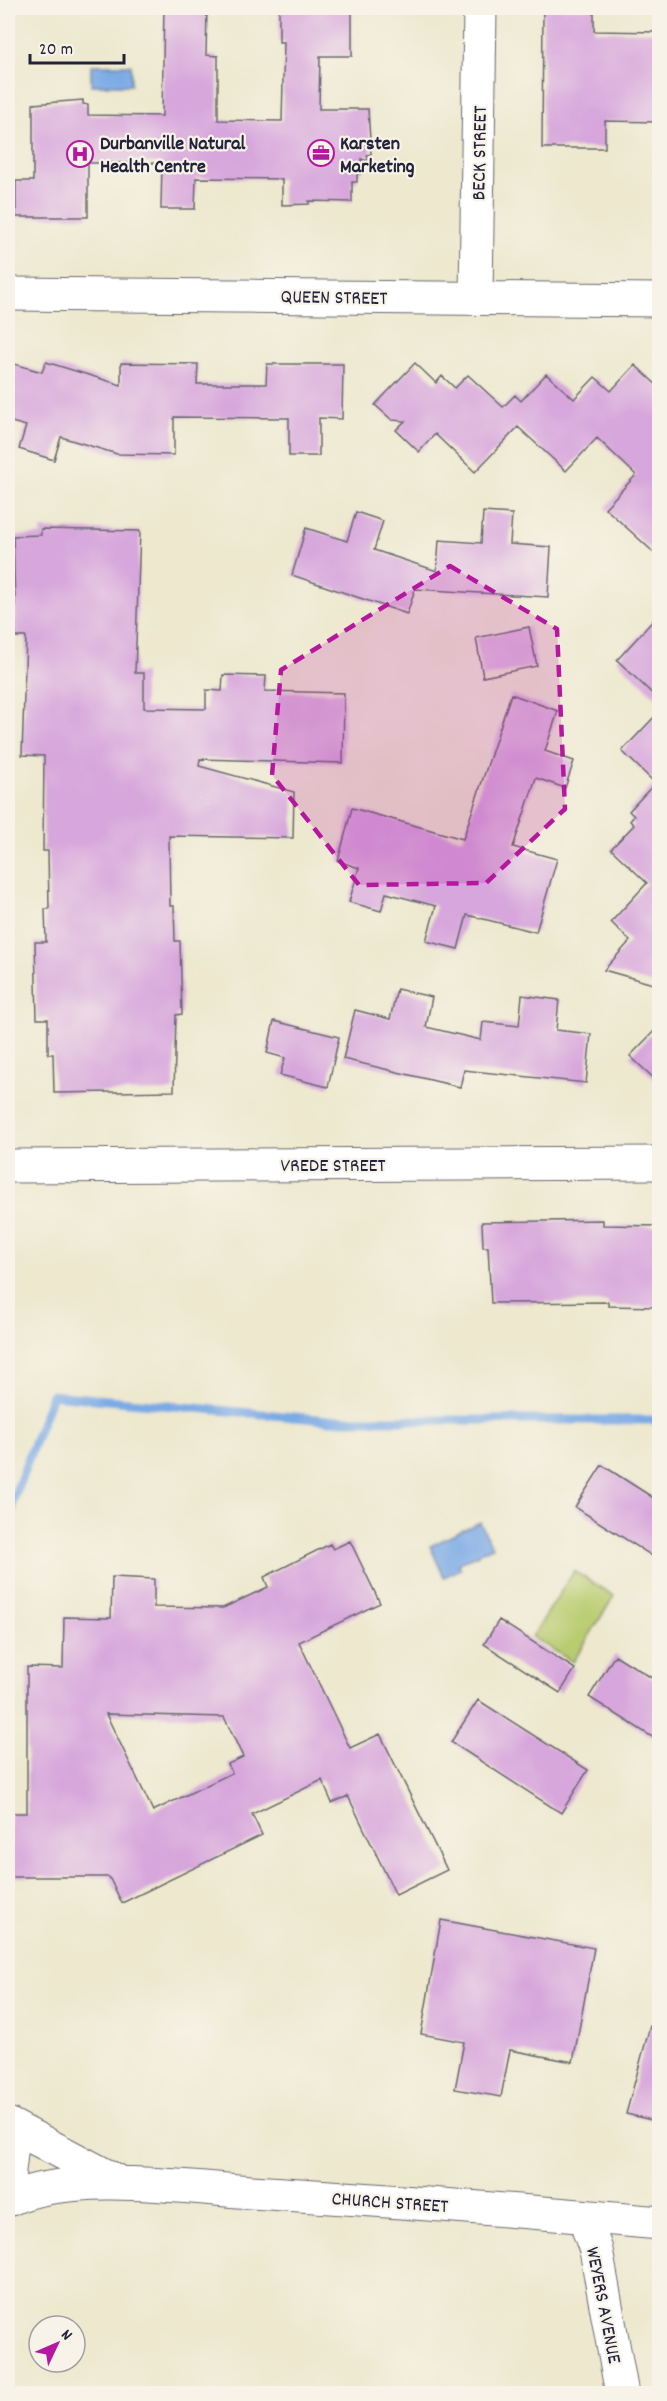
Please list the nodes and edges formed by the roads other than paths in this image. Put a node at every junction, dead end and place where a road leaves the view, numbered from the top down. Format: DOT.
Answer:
graph roads {
  1 [pos="480,8"];
  2 [pos="8,294"];
  3 [pos="476,298"];
  4 [pos="660,300"];
  5 [pos="660,1163"];
  6 [pos="8,1166"];
  7 [pos="8,2126"];
  8 [pos="8,2179"];
  9 [pos="120,2183"];
  10 [pos="8,2200"];
  11 [pos="584,2217"];
  12 [pos="660,2223"];
  13 [pos="622,2394"];
  1 -- 3 [label="street, BECK STREET"];
  2 -- 3 [label="street, QUEEN STREET"];
  3 -- 4 [label="street, QUEEN STREET"];
  5 -- 6 [label="street, VREDE STREET"];
  7 -- 8 [label="street"];
  7 -- 9 [label="street, CHURCH STREET"];
  9 -- 10 [label="street, CHURCH STREET"];
  9 -- 11 [label="street, CHURCH STREET"];
  11 -- 12 [label="street, CHURCH STREET"];
  11 -- 13 [label="street, WEYERS AVENUE"];
}
